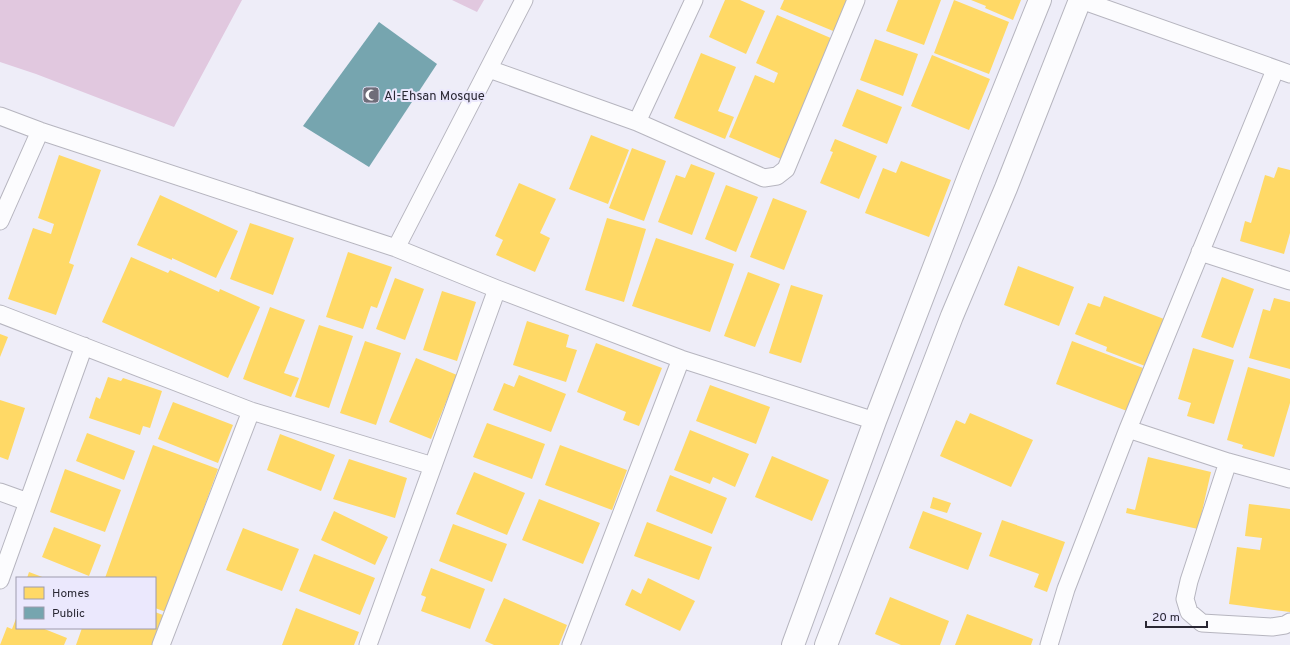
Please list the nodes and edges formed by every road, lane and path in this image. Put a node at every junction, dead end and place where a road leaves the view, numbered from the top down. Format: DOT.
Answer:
graph roads {
  1 [pos="524,0"];
  2 [pos="694,0"];
  3 [pos="856,0"];
  4 [pos="1040,0"];
  5 [pos="1080,0"];
  6 [pos="489,69"];
  7 [pos="1282,72"];
  8 [pos="0,116"];
  9 [pos="637,122"];
  10 [pos="40,131"];
  11 [pos="0,221"];
  12 [pos="396,248"];
  13 [pos="1200,252"];
  14 [pos="1290,281"];
  15 [pos="497,290"];
  16 [pos="0,314"];
  17 [pos="84,346"];
  18 [pos="681,359"];
  19 [pos="251,411"];
  20 [pos="875,421"];
  21 [pos="1128,429"];
  22 [pos="1228,462"];
  23 [pos="433,466"];
  24 [pos="1290,479"];
  25 [pos="0,492"];
  26 [pos="28,502"];
  27 [pos="0,580"];
  28 [pos="1290,622"];
  29 [pos="161,645"];
  30 [pos="368,645"];
  31 [pos="571,645"];
  32 [pos="793,645"];
  33 [pos="826,645"];
  34 [pos="1049,645"];
  1 -- 6 [label="street"];
  2 -- 9 [label="street"];
  3 -- 9 [label="street"];
  4 -- 20 [label="street"];
  5 -- 7 [label="street"];
  5 -- 33 [label="street"];
  6 -- 9 [label="street"];
  6 -- 12 [label="street"];
  7 -- 13 [label="street"];
  8 -- 10 [label="street"];
  10 -- 11 [label="street"];
  10 -- 12 [label="street"];
  12 -- 15 [label="street"];
  13 -- 14 [label="street"];
  13 -- 21 [label="street"];
  15 -- 18 [label="street"];
  15 -- 23 [label="street"];
  16 -- 17 [label="street"];
  17 -- 19 [label="street"];
  17 -- 26 [label="street"];
  18 -- 20 [label="street"];
  18 -- 31 [label="street"];
  19 -- 23 [label="street"];
  19 -- 29 [label="street"];
  20 -- 32 [label="street"];
  21 -- 22 [label="street"];
  21 -- 34 [label="street"];
  22 -- 24 [label="street"];
  22 -- 28 [label="street"];
  23 -- 30 [label="street"];
  25 -- 26 [label="street"];
  26 -- 27 [label="street"];
}
